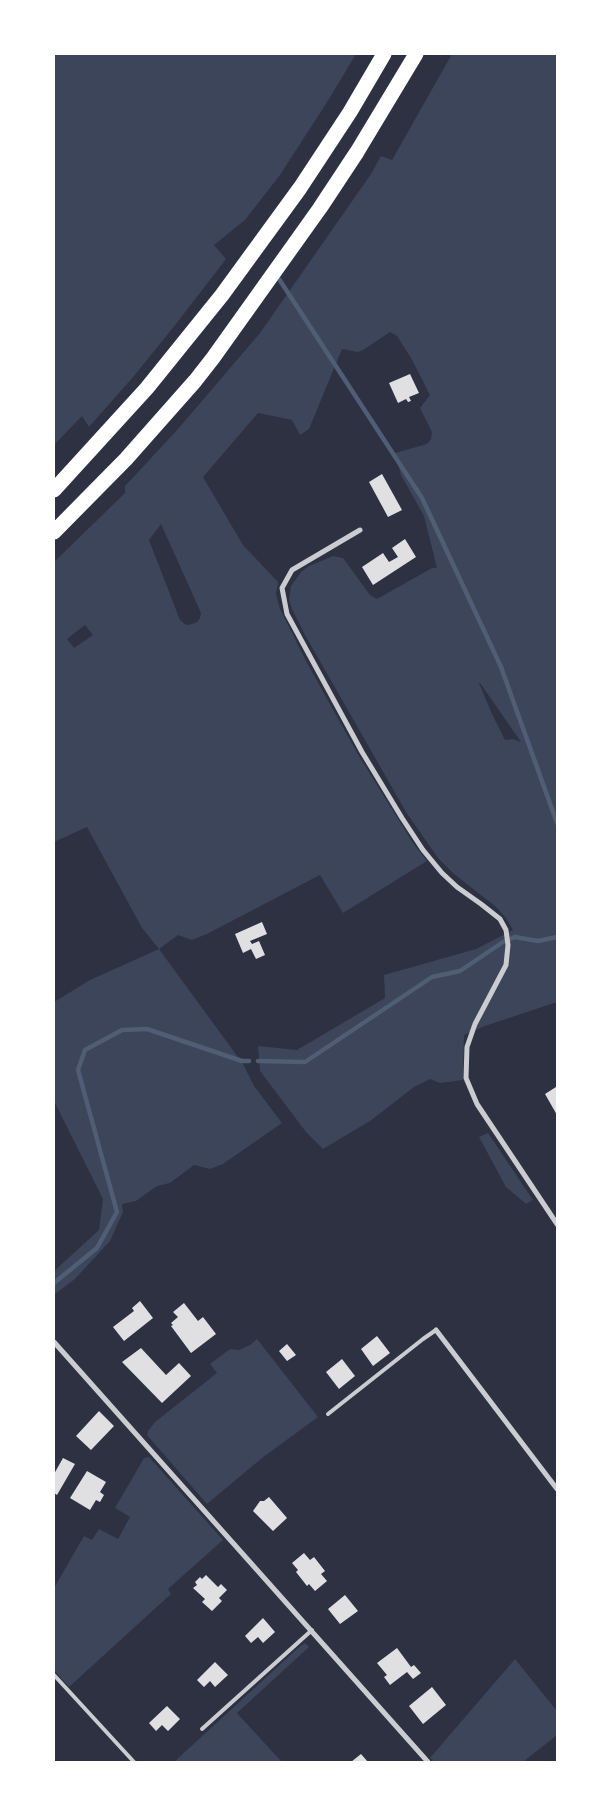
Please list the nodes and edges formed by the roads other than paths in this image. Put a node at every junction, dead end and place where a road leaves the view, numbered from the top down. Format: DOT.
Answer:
graph roads {
  1 [pos="384,54"];
  2 [pos="416,54"];
  3 [pos="54,490"];
  4 [pos="360,530"];
  5 [pos="54,532"];
  6 [pos="557,1224"];
  7 [pos="436,1330"];
  8 [pos="54,1342"];
  9 [pos="328,1414"];
  10 [pos="557,1489"];
  11 [pos="312,1630"];
  12 [pos="54,1675"];
  13 [pos="202,1729"];
  14 [pos="134,1762"];
  15 [pos="428,1762"];
  1 -- 3 [label="highway"];
  2 -- 5 [label="highway"];
  4 -- 6 [label="street"];
  7 -- 9 [label="lane"];
  7 -- 10 [label="street"];
  8 -- 11 [label="street"];
  11 -- 13 [label="lane"];
  11 -- 15 [label="street"];
  12 -- 14 [label="lane"];
}
